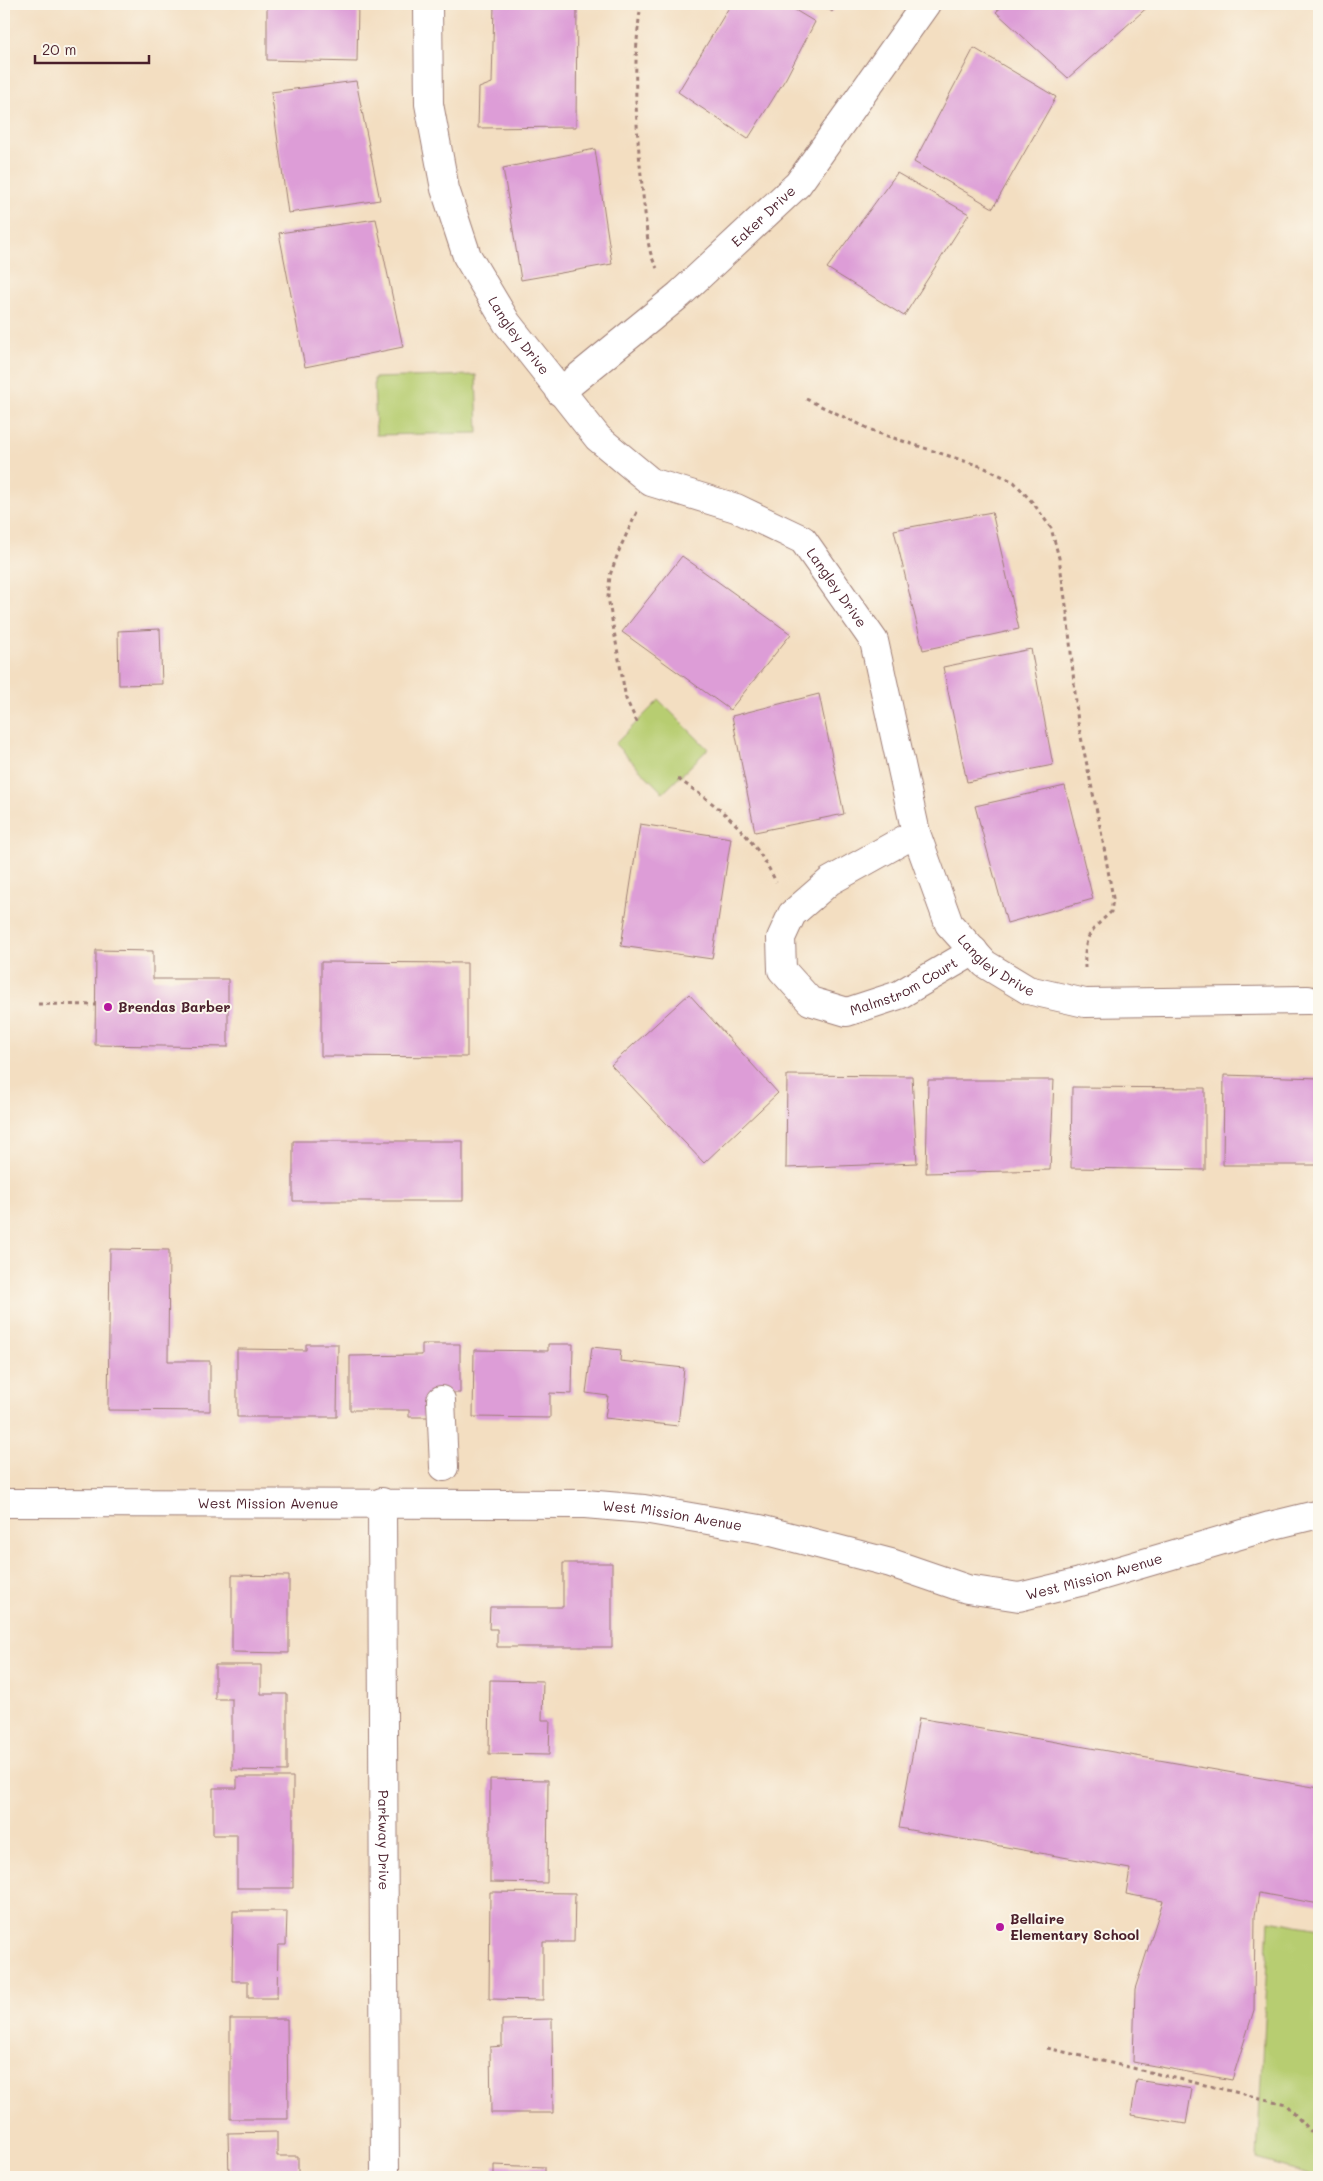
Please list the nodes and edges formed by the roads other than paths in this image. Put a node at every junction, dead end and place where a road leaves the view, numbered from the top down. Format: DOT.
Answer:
graph roads {
  1 [pos="428,4"];
  2 [pos="926,4"];
  3 [pos="560,392"];
  4 [pos="916,833"];
  5 [pos="974,951"];
  6 [pos="1308,1000"];
  7 [pos="441,1400"];
  8 [pos="444,1467"];
  9 [pos="382,1502"];
  10 [pos="4,1503"];
  11 [pos="1319,1514"];
  12 [pos="385,2177"];
  1 -- 3 [label="street, Langley Drive"];
  2 -- 3 [label="street, Eaker Drive"];
  3 -- 4 [label="street, Langley Drive"];
  4 -- 5 [label="street, Langley Drive"];
  4 -- 5 [label="street, Malmstrom Court"];
  5 -- 6 [label="street, Langley Drive"];
  7 -- 8 [label="street"];
  9 -- 10 [label="street, West Mission Avenue"];
  9 -- 11 [label="street, West Mission Avenue"];
  9 -- 12 [label="street, Parkway Drive"];
}
